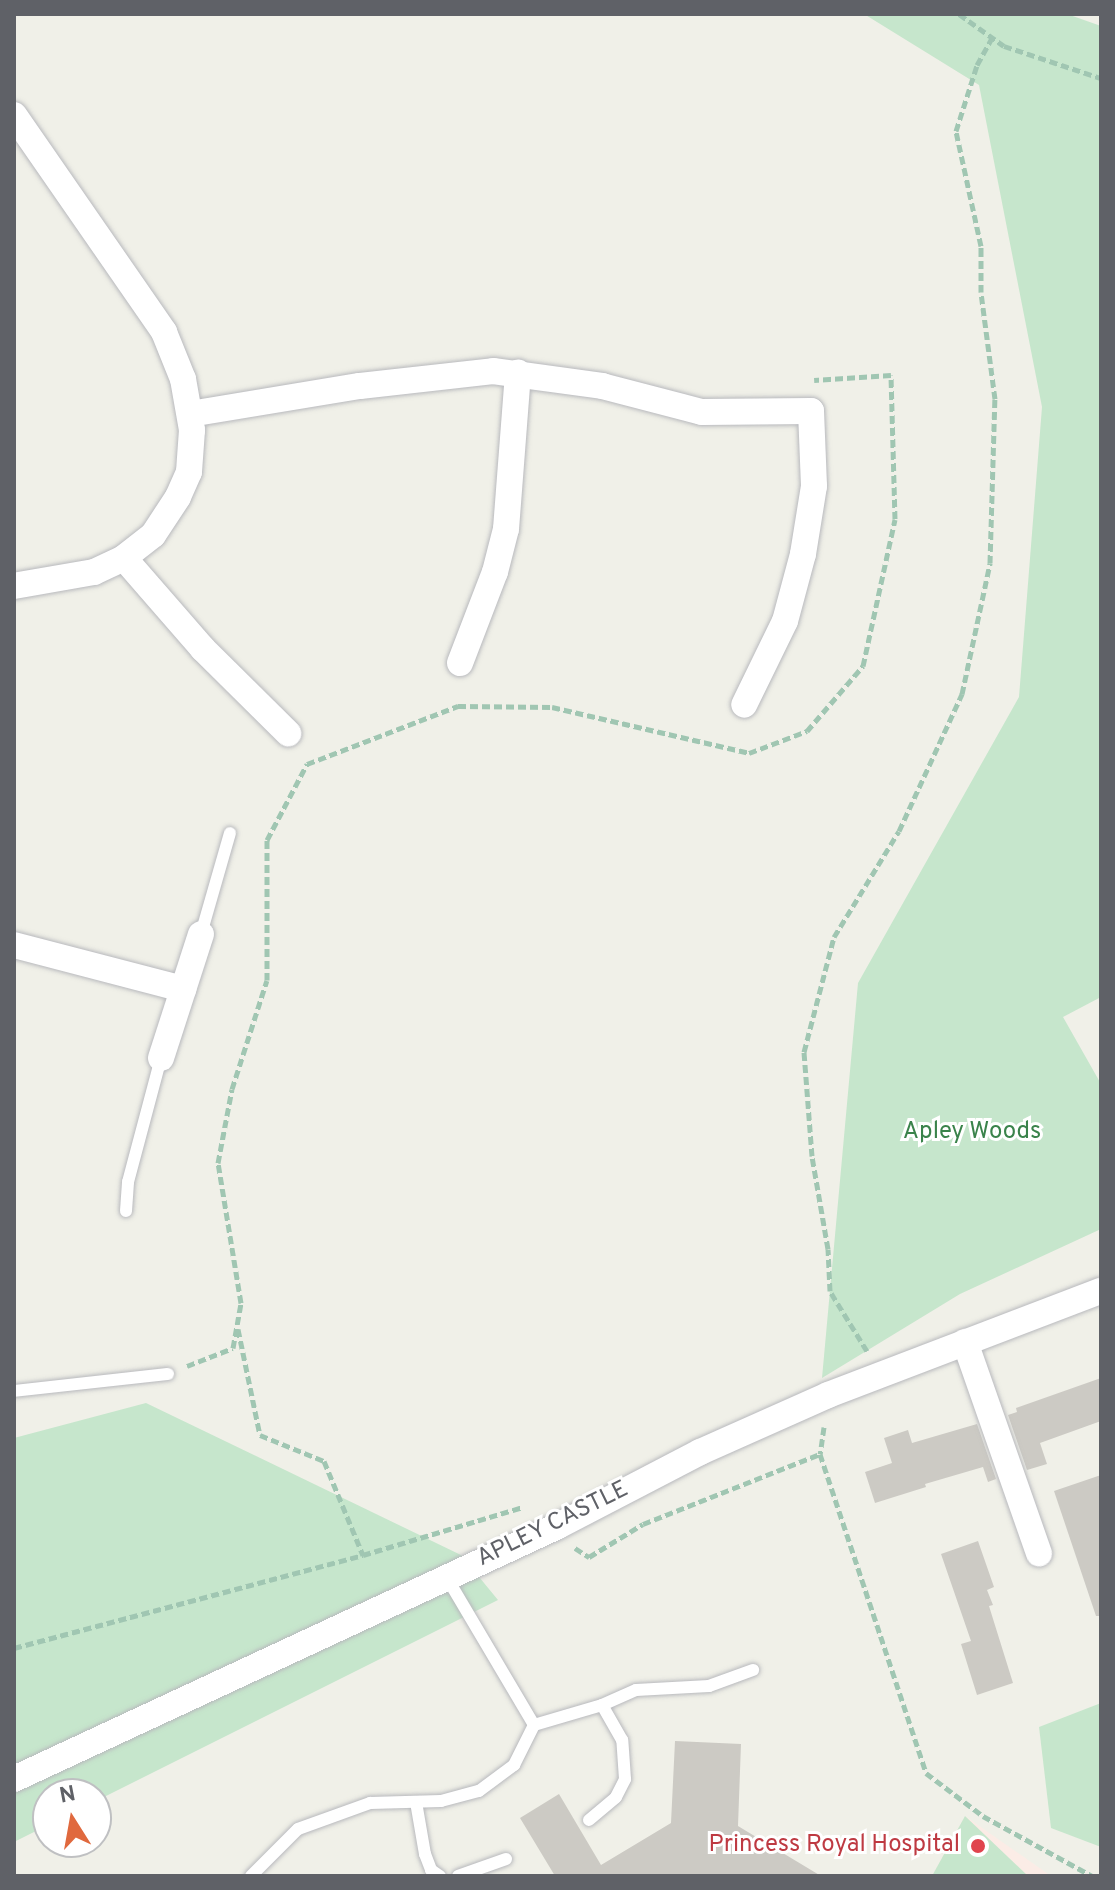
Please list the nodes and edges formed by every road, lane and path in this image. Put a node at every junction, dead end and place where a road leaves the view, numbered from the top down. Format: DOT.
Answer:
graph roads {
  1 [pos="959,14"];
  2 [pos="992,38"];
  3 [pos="1101,78"];
  4 [pos="14,115"];
  5 [pos="518,372"];
  6 [pos="810,380"];
  7 [pos="190,414"];
  8 [pos="124,558"];
  9 [pos="14,586"];
  10 [pos="460,663"];
  11 [pos="744,705"];
  12 [pos="288,733"];
  13 [pos="230,833"];
  14 [pos="201,934"];
  15 [pos="14,945"];
  16 [pos="183,989"];
  17 [pos="161,1058"];
  18 [pos="126,1211"];
  19 [pos="1101,1291"];
  20 [pos="237,1326"];
  21 [pos="965,1342"];
  22 [pos="168,1374"];
  23 [pos="884,1375"];
  24 [pos="14,1391"];
  25 [pos="558,1526"];
  26 [pos="1039,1553"];
  27 [pos="363,1555"];
  28 [pos="446,1576"];
  29 [pos="14,1648"];
  30 [pos="753,1670"];
  31 [pos="602,1705"];
  32 [pos="534,1725"];
  33 [pos="14,1779"];
  34 [pos="416,1802"];
  35 [pos="589,1820"];
  36 [pos="506,1859"];
  37 [pos="251,1876"];
  38 [pos="440,1876"];
  39 [pos="458,1876"];
  40 [pos="1092,1876"];
  1 -- 2 [label="path"];
  2 -- 3 [label="path"];
  2 -- 23 [label="path"];
  4 -- 7 [label="street"];
  5 -- 7 [label="street"];
  5 -- 10 [label="street"];
  5 -- 11 [label="street"];
  6 -- 20 [label="path"];
  7 -- 8 [label="street"];
  8 -- 9 [label="street"];
  8 -- 12 [label="street"];
  13 -- 14 [label="lane"];
  14 -- 16 [label="street"];
  15 -- 16 [label="street"];
  16 -- 17 [label="street"];
  17 -- 18 [label="lane"];
  19 -- 21 [label="street, APLEY CASTLE"];
  20 -- 22 [label="path"];
  20 -- 27 [label="path"];
  21 -- 23 [label="street, APLEY CASTLE"];
  21 -- 26 [label="street"];
  22 -- 24 [label="lane"];
  23 -- 25 [label="street, APLEY CASTLE"];
  25 -- 27 [label="path"];
  25 -- 28 [label="street, APLEY CASTLE"];
  25 -- 40 [label="path"];
  27 -- 29 [label="path"];
  28 -- 32 [label="lane"];
  28 -- 33 [label="street, APLEY CASTLE"];
  30 -- 31 [label="lane"];
  31 -- 32 [label="lane"];
  31 -- 35 [label="lane"];
  32 -- 34 [label="lane"];
  34 -- 37 [label="lane"];
  34 -- 38 [label="lane"];
  36 -- 39 [label="lane"];
}
